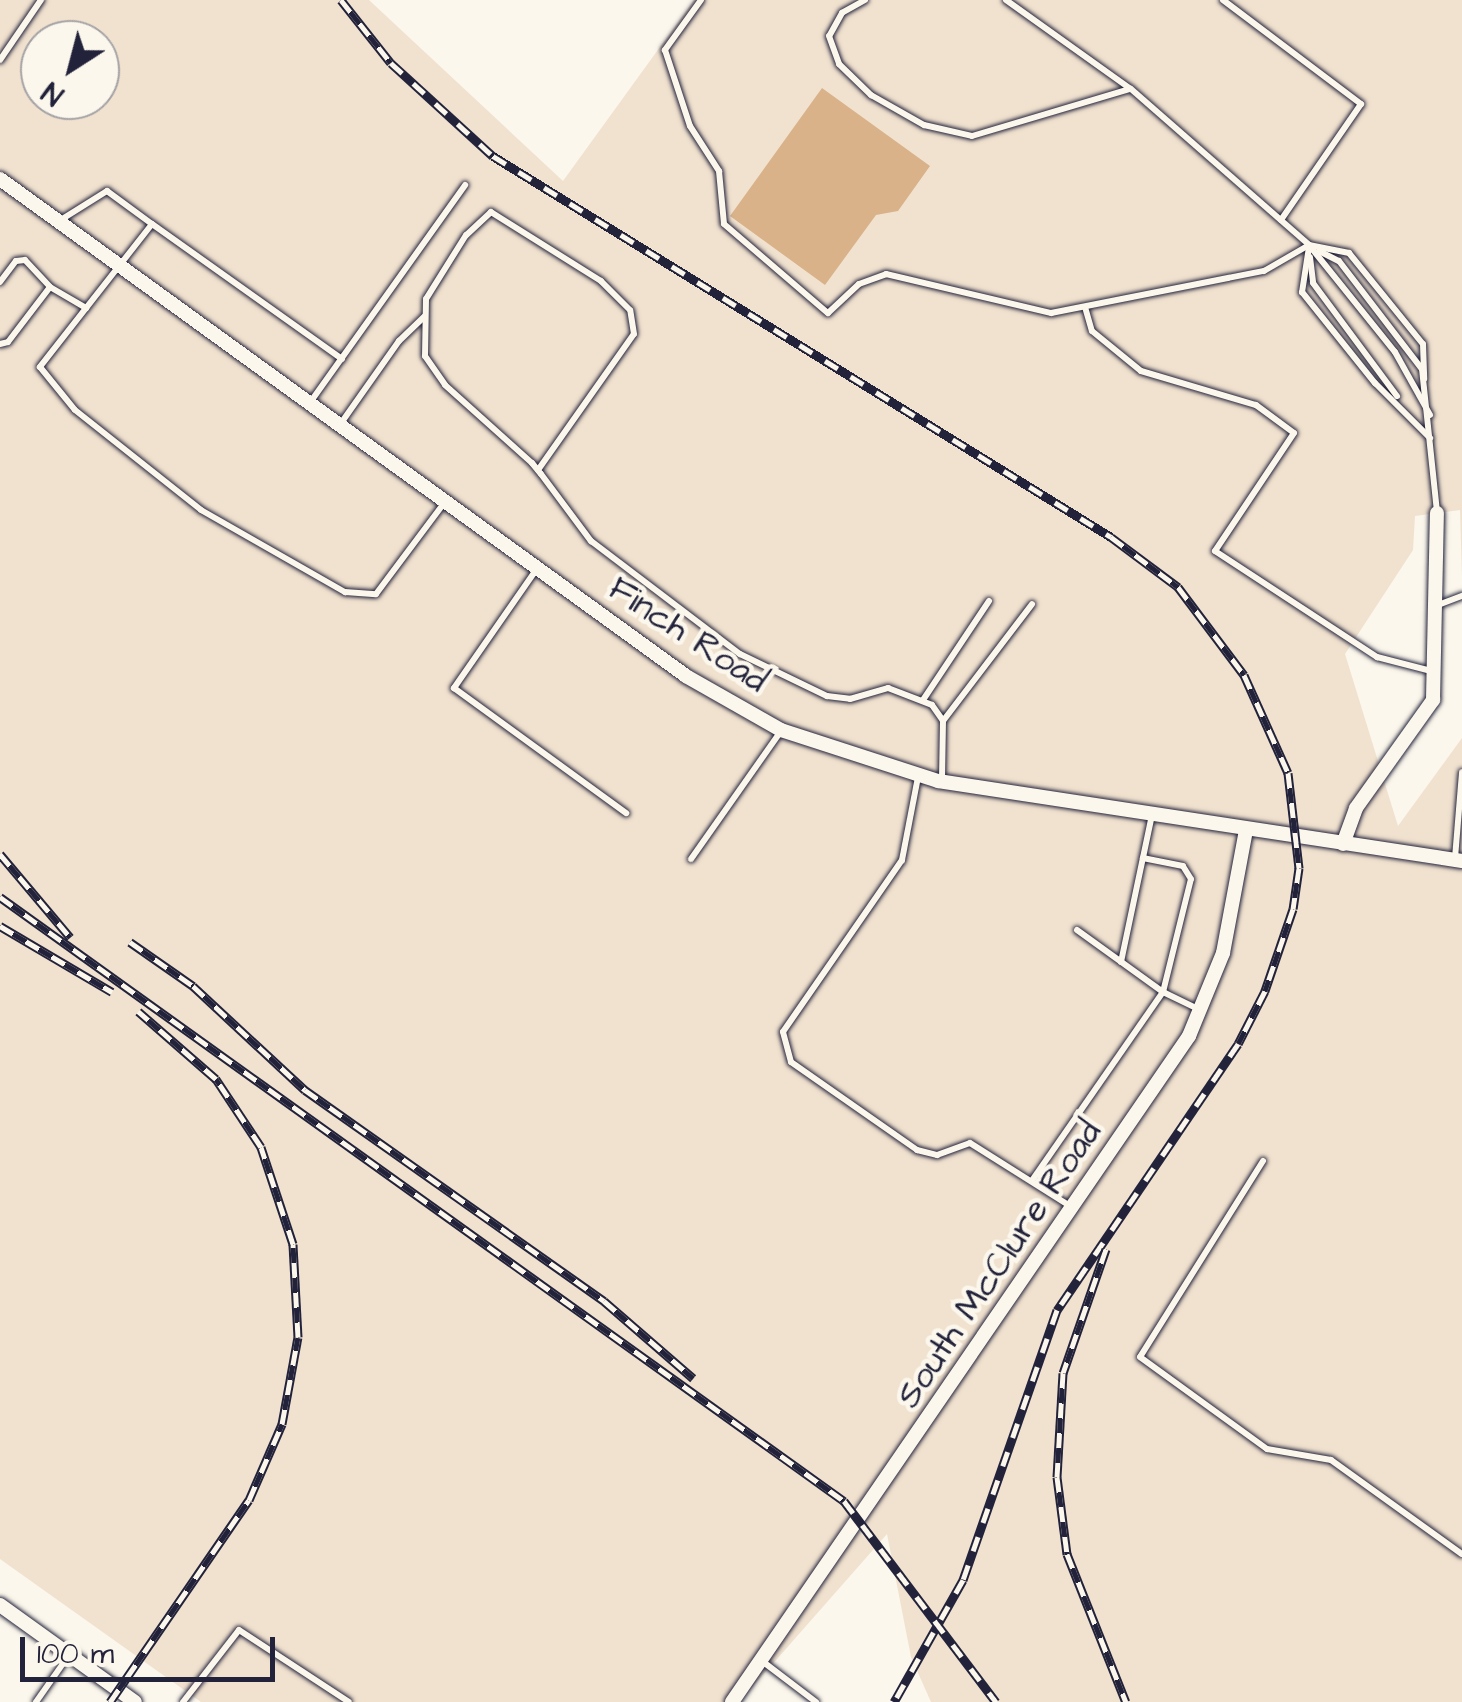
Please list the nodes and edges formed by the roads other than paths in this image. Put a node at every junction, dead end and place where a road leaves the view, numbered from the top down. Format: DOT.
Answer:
graph roads {
  1 [pos="41,0"];
  2 [pos="701,0"];
  3 [pos="865,0"];
  4 [pos="1006,0"];
  5 [pos="1223,0"];
  6 [pos="1,56"];
  7 [pos="1131,89"];
  8 [pos="0,180"];
  9 [pos="465,185"];
  10 [pos="1281,220"];
  11 [pos="55,224"];
  12 [pos="152,224"];
  13 [pos="1309,246"];
  14 [pos="116,268"];
  15 [pos="0,282"];
  16 [pos="50,287"];
  17 [pos="1085,307"];
  18 [pos="86,308"];
  19 [pos="426,316"];
  20 [pos="0,344"];
  21 [pos="342,359"];
  22 [pos="1424,379"];
  23 [pos="1398,398"];
  24 [pos="308,405"];
  25 [pos="1430,414"];
  26 [pos="338,427"];
  27 [pos="1430,438"];
  28 [pos="538,470"];
  29 [pos="444,502"];
  30 [pos="1437,513"];
  31 [pos="536,569"];
  32 [pos="1462,596"];
  33 [pos="989,600"];
  34 [pos="1032,604"];
  35 [pos="1437,605"];
  36 [pos="1436,672"];
  37 [pos="923,700"];
  38 [pos="943,721"];
  39 [pos="781,730"];
  40 [pos="1462,772"];
  41 [pos="918,776"];
  42 [pos="942,782"];
  43 [pos="626,813"];
  44 [pos="1152,815"];
  45 [pos="1246,830"];
  46 [pos="1342,844"];
  47 [pos="1143,858"];
  48 [pos="690,859"];
  49 [pos="1458,860"];
  50 [pos="1077,930"];
  51 [pos="1121,962"];
  52 [pos="1163,992"];
  53 [pos="1201,1010"];
  54 [pos="1264,1161"];
  55 [pos="1033,1179"];
  56 [pos="1073,1208"];
  57 [pos="1462,1554"];
  58 [pos="0,1606"];
  59 [pos="70,1655"];
  60 [pos="762,1660"];
  61 [pos="36,1702"];
  62 [pos="135,1702"];
  63 [pos="183,1702"];
  64 [pos="349,1702"];
  65 [pos="732,1702"];
  66 [pos="816,1702"];
  1 -- 6 [label="lane"];
  2 -- 17 [label="lane"];
  3 -- 7 [label="lane"];
  4 -- 7 [label="lane"];
  5 -- 10 [label="lane"];
  7 -- 10 [label="lane"];
  8 -- 11 [label="street, Finch Road"];
  9 -- 21 [label="lane"];
  10 -- 13 [label="lane"];
  11 -- 12 [label="lane"];
  11 -- 14 [label="street, Finch Road"];
  12 -- 14 [label="lane"];
  12 -- 21 [label="lane"];
  13 -- 17 [label="lane"];
  13 -- 22 [label="lane"];
  13 -- 22 [label="lane"];
  13 -- 23 [label="lane"];
  13 -- 23 [label="lane"];
  13 -- 25 [label="lane"];
  14 -- 18 [label="lane"];
  14 -- 24 [label="street, Finch Road"];
  15 -- 16 [label="lane"];
  16 -- 18 [label="lane"];
  16 -- 20 [label="lane"];
  17 -- 36 [label="lane"];
  18 -- 29 [label="lane"];
  19 -- 26 [label="lane"];
  19 -- 28 [label="lane"];
  19 -- 28 [label="lane"];
  21 -- 24 [label="lane"];
  22 -- 25 [label="lane"];
  23 -- 27 [label="lane"];
  24 -- 26 [label="street, Finch Road"];
  25 -- 27 [label="lane"];
  26 -- 29 [label="street, Finch Road"];
  27 -- 30 [label="lane"];
  28 -- 37 [label="lane"];
  29 -- 31 [label="street, Finch Road"];
  30 -- 35 [label="street"];
  31 -- 39 [label="street, Finch Road"];
  31 -- 43 [label="lane"];
  32 -- 35 [label="lane"];
  33 -- 37 [label="lane"];
  34 -- 38 [label="lane"];
  35 -- 36 [label="street"];
  36 -- 46 [label="street"];
  37 -- 38 [label="lane"];
  38 -- 42 [label="lane"];
  39 -- 41 [label="street, Finch Road"];
  39 -- 48 [label="lane"];
  40 -- 49 [label="lane"];
  41 -- 42 [label="street, Finch Road"];
  41 -- 55 [label="lane"];
  42 -- 44 [label="street, Finch Road"];
  44 -- 45 [label="street, Finch Road"];
  44 -- 47 [label="lane"];
  45 -- 46 [label="street, Finch Road"];
  45 -- 53 [label="street, South McClure Road"];
  46 -- 49 [label="street, Finch Road"];
  47 -- 51 [label="lane"];
  47 -- 52 [label="lane"];
  50 -- 51 [label="lane"];
  51 -- 52 [label="lane"];
  52 -- 53 [label="lane"];
  52 -- 55 [label="lane"];
  53 -- 56 [label="street, South McClure Road"];
  54 -- 57 [label="lane"];
  55 -- 56 [label="lane"];
  56 -- 60 [label="street, South McClure Road"];
  58 -- 59 [label="street"];
  59 -- 61 [label="lane"];
  59 -- 62 [label="street"];
  60 -- 65 [label="street, South McClure Road"];
  60 -- 66 [label="lane"];
  63 -- 64 [label="lane"];
}
